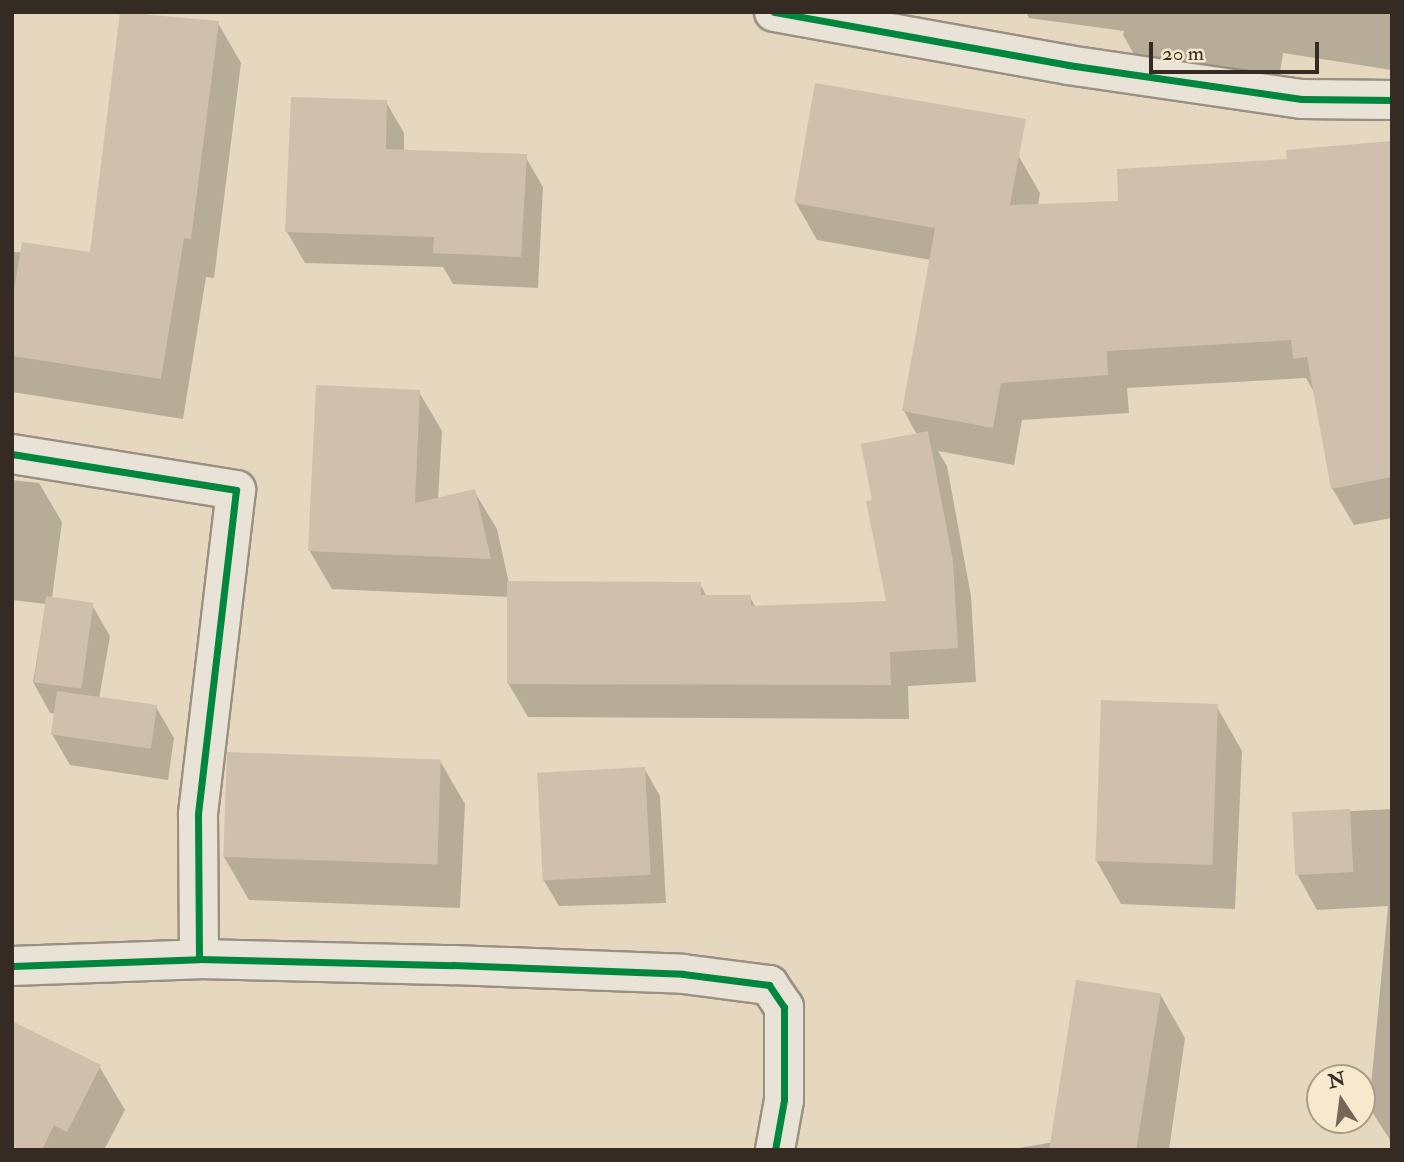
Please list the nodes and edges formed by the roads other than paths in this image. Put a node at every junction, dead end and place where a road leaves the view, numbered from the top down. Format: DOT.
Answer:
graph roads {
  1 [pos="774,12"];
  2 [pos="1392,100"];
  3 [pos="12,454"];
  4 [pos="199,959"];
  5 [pos="12,966"];
  6 [pos="775,1150"];
  1 -- 2 [label="street"];
  3 -- 4 [label="street"];
  4 -- 5 [label="street"];
  4 -- 6 [label="street"];
}
